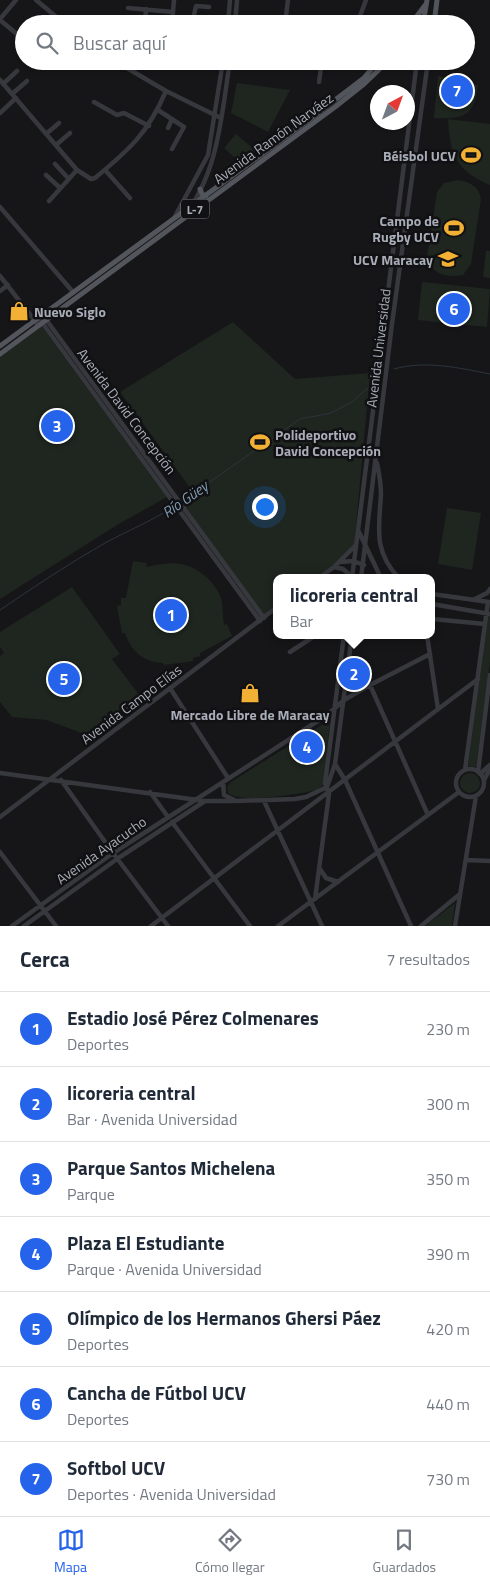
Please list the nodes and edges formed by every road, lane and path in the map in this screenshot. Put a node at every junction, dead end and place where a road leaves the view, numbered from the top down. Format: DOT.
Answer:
graph roads {
  1 [pos="16,0"];
  2 [pos="36,0"];
  3 [pos="174,0"];
  4 [pos="230,0"];
  5 [pos="237,0"];
  6 [pos="288,0"];
  7 [pos="366,0"];
  8 [pos="437,0"];
  9 [pos="426,2"];
  10 [pos="209,7"];
  11 [pos="128,8"];
  12 [pos="146,9"];
  13 [pos="173,12"];
  14 [pos="54,15"];
  15 [pos="146,15"];
  16 [pos="173,15"];
  17 [pos="194,15"];
  18 [pos="229,15"];
  19 [pos="236,15"];
  20 [pos="286,15"];
  21 [pos="360,15"];
  22 [pos="417,15"];
  23 [pos="424,15"];
  24 [pos="435,15"];
  25 [pos="0,19"];
  26 [pos="15,33"];
  27 [pos="129,70"];
  28 [pos="222,70"];
  29 [pos="229,70"];
  30 [pos="321,70"];
  31 [pos="371,70"];
  32 [pos="378,70"];
  33 [pos="415,70"];
  34 [pos="427,70"];
  35 [pos="17,71"];
  36 [pos="27,81"];
  37 [pos="2,82"];
  38 [pos="319,82"];
  39 [pos="166,92"];
  40 [pos="12,94"];
  41 [pos="16,98"];
  42 [pos="94,102"];
  43 [pos="158,110"];
  44 [pos="0,113"];
  45 [pos="214,116"];
  46 [pos="221,118"];
  47 [pos="172,119"];
  48 [pos="59,123"];
  49 [pos="149,126"];
  50 [pos="168,128"];
  51 [pos="70,133"];
  52 [pos="46,134"];
  53 [pos="56,145"];
  54 [pos="172,148"];
  55 [pos="55,164"];
  56 [pos="77,170"];
  57 [pos="105,170"];
  58 [pos="46,175"];
  59 [pos="68,178"];
  60 [pos="59,187"];
  61 [pos="200,189"];
  62 [pos="206,196"];
  63 [pos="130,198"];
  64 [pos="49,200"];
  65 [pos="191,207"];
  66 [pos="0,208"];
  67 [pos="173,220"];
  68 [pos="181,220"];
  69 [pos="0,276"];
  70 [pos="8,285"];
  71 [pos="0,291"];
  72 [pos="73,292"];
  73 [pos="38,317"];
  74 [pos="383,322"];
  75 [pos="43,323"];
  76 [pos="392,324"];
  77 [pos="0,346"];
  78 [pos="0,354"];
  79 [pos="376,459"];
  80 [pos="357,528"];
  81 [pos="355,546"];
  82 [pos="364,547"];
  83 [pos="353,561"];
  84 [pos="339,563"];
  85 [pos="364,565"];
  86 [pos="334,567"];
  87 [pos="324,574"];
  88 [pos="349,574"];
  89 [pos="352,574"];
  90 [pos="362,574"];
  91 [pos="379,574"];
  92 [pos="395,574"];
  93 [pos="490,589"];
  94 [pos="435,594"];
  95 [pos="474,599"];
  96 [pos="489,602"];
  97 [pos="435,604"];
  98 [pos="273,610"];
  99 [pos="488,613"];
  100 [pos="262,619"];
  101 [pos="435,619"];
  102 [pos="485,624"];
  103 [pos="310,639"];
  104 [pos="343,639"];
  105 [pos="352,639"];
  106 [pos="428,639"];
  107 [pos="290,652"];
  108 [pos="430,654"];
  109 [pos="490,675"];
  110 [pos="478,680"];
  111 [pos="370,685"];
  112 [pos="170,688"];
  113 [pos="344,700"];
  114 [pos="334,709"];
  115 [pos="438,709"];
  116 [pos="395,741"];
  117 [pos="335,764"];
  118 [pos="490,767"];
  119 [pos="465,770"];
  120 [pos="0,773"];
  121 [pos="479,773"];
  122 [pos="228,778"];
  123 [pos="51,779"];
  124 [pos="61,780"];
  125 [pos="345,780"];
  126 [pos="484,781"];
  127 [pos="223,782"];
  128 [pos="326,787"];
  129 [pos="150,792"];
  130 [pos="459,792"];
  131 [pos="329,794"];
  132 [pos="476,796"];
  133 [pos="196,800"];
  134 [pos="205,801"];
  135 [pos="236,801"];
  136 [pos="264,801"];
  137 [pos="428,815"];
  138 [pos="0,817"];
  139 [pos="168,817"];
  140 [pos="172,822"];
  141 [pos="278,832"];
  142 [pos="0,852"];
  143 [pos="112,853"];
  144 [pos="377,853"];
  145 [pos="117,859"];
  146 [pos="467,860"];
  147 [pos="490,861"];
  148 [pos="320,868"];
  149 [pos="214,878"];
  150 [pos="338,882"];
  151 [pos="460,894"];
  152 [pos="312,901"];
  153 [pos="41,906"];
  154 [pos="45,911"];
  155 [pos="162,918"];
  156 [pos="12,926"];
  157 [pos="24,926"];
  158 [pos="56,926"];
  159 [pos="151,926"];
  160 [pos="168,926"];
  161 [pos="250,926"];
  162 [pos="278,926"];
  163 [pos="322,926"];
  164 [pos="412,926"];
  165 [pos="421,926"];
  166 [pos="455,926"];
  1 -- 25 [label="street"];
  2 -- 14 [label="street"];
  3 -- 13 [label="street"];
  4 -- 18 [label="street"];
  5 -- 19 [label="street"];
  6 -- 20 [label="street"];
  7 -- 21 [label="street"];
  8 -- 24 [label="main road"];
  9 -- 22 [label="main road"];
  9 -- 23 [label="main road"];
  10 -- 17 [label="street"];
  11 -- 12 [label="street"];
  12 -- 13 [label="street"];
  12 -- 15 [label="street"];
  13 -- 16 [label="street"];
  25 -- 26 [label="street"];
  27 -- 39 [label="street"];
  28 -- 45 [label="street"];
  29 -- 46 [label="street"];
  30 -- 38 [label="street"];
  31 -- 62 [label="main road, Avenida Ramón Narváez / L-7"];
  32 -- 68 [label="main road, Avenida Ramón Narváez / L-7"];
  33 -- 74 [label="street, Avenida Universidad"];
  34 -- 76 [label="street, Avenida Universidad"];
  35 -- 37 [label="street"];
  36 -- 40 [label="street"];
  37 -- 40 [label="street"];
  39 -- 43 [label="street"];
  39 -- 45 [label="street"];
  40 -- 41 [label="street"];
  41 -- 44 [label="street"];
  41 -- 52 [label="street"];
  42 -- 49 [label="street"];
  43 -- 47 [label="street"];
  43 -- 49 [label="street"];
  45 -- 46 [label="street"];
  45 -- 67 [label="street"];
  46 -- 61 [label="street"];
  47 -- 50 [label="street"];
  47 -- 54 [label="street"];
  48 -- 52 [label="street"];
  49 -- 57 [label="street"];
  51 -- 53 [label="street"];
  52 -- 53 [label="street"];
  53 -- 56 [label="street"];
  55 -- 59 [label="street"];
  56 -- 57 [label="street"];
  56 -- 59 [label="street"];
  57 -- 63 [label="street"];
  58 -- 60 [label="street"];
  59 -- 60 [label="street"];
  60 -- 64 [label="street"];
  61 -- 62 [label="main road"];
  61 -- 65 [label="street"];
  62 -- 65 [label="main road, Avenida Ramón Narváez / L-7"];
  65 -- 67 [label="main road, Avenida Ramón Narváez / L-7"];
  65 -- 68 [label="street"];
  66 -- 72 [label="street"];
  67 -- 72 [label="main road, Avenida Ramón Narváez / L-7"];
  68 -- 75 [label="main road, Avenida Ramón Narváez / L-7"];
  69 -- 70 [label="street"];
  70 -- 71 [label="street"];
  70 -- 73 [label="street"];
  72 -- 73 [label="main road, Avenida Ramón Narváez / L-7"];
  73 -- 75 [label="street, Avenida David Concepción"];
  73 -- 75 [label="street"];
  73 -- 77 [label="main road, Avenida Ramón Narváez / L-7"];
  74 -- 76 [label="street"];
  74 -- 80 [label="street, Avenida Universidad"];
  75 -- 78 [label="main road, Avenida Ramón Narváez / L-7"];
  75 -- 100 [label="street, Avenida David Concepción"];
  76 -- 79 [label="street, Avenida Universidad"];
  79 -- 82 [label="street, Avenida Universidad"];
  79 -- 92 [label="street"];
  80 -- 81 [label="street, Avenida Universidad"];
  80 -- 82 [label="street"];
  81 -- 83 [label="street, Avenida Universidad"];
  81 -- 84 [label="street"];
  82 -- 85 [label="street, Avenida Universidad"];
  82 -- 91 [label="street"];
  83 -- 84 [label="street"];
  83 -- 85 [label="street"];
  83 -- 89 [label="street, Avenida Universidad"];
  84 -- 86 [label="street"];
  85 -- 90 [label="street, Avenida Universidad"];
  86 -- 87 [label="street"];
  86 -- 88 [label="street"];
  93 -- 95 [label="street"];
  94 -- 95 [label="street"];
  95 -- 96 [label="street"];
  96 -- 99 [label="street"];
  97 -- 99 [label="street"];
  98 -- 100 [label="street, Avenida Campo Elías"];
  99 -- 102 [label="street"];
  100 -- 112 [label="street, Avenida Campo Elías"];
  101 -- 102 [label="street"];
  102 -- 110 [label="street"];
  103 -- 107 [label="street"];
  104 -- 114 [label="street"];
  105 -- 113 [label="street"];
  106 -- 108 [label="street"];
  108 -- 111 [label="street, Avenida Ayacucho"];
  108 -- 115 [label="street"];
  109 -- 121 [label="street"];
  110 -- 115 [label="street"];
  110 -- 119 [label="street"];
  111 -- 113 [label="street, Avenida Ayacucho"];
  111 -- 116 [label="street"];
  112 -- 122 [label="street"];
  112 -- 123 [label="street, Avenida Campo Elías"];
  113 -- 114 [label="street, Avenida Ayacucho"];
  113 -- 117 [label="street"];
  114 -- 122 [label="street, Avenida Ayacucho"];
  114 -- 128 [label="street"];
  115 -- 116 [label="street"];
  116 -- 125 [label="street"];
  116 -- 137 [label="street"];
  117 -- 125 [label="street"];
  117 -- 128 [label="street"];
  118 -- 121 [label="street"];
  118 -- 126 [label="street"];
  119 -- 121 [label="street"];
  119 -- 130 [label="street"];
  120 -- 123 [label="street"];
  121 -- 126 [label="street"];
  122 -- 127 [label="street, Avenida Ayacucho"];
  123 -- 124 [label="street"];
  123 -- 138 [label="street, Avenida Campo Elías"];
  124 -- 129 [label="street"];
  124 -- 143 [label="street"];
  125 -- 131 [label="street"];
  125 -- 144 [label="street"];
  126 -- 132 [label="street"];
  127 -- 133 [label="street, Avenida Ayacucho"];
  127 -- 135 [label="street"];
  128 -- 131 [label="street"];
  128 -- 136 [label="street"];
  129 -- 133 [label="street"];
  129 -- 139 [label="street"];
  130 -- 132 [label="street"];
  130 -- 137 [label="street"];
  131 -- 141 [label="street"];
  131 -- 148 [label="street"];
  132 -- 146 [label="street"];
  133 -- 134 [label="street"];
  133 -- 139 [label="street, Avenida Ayacucho"];
  134 -- 135 [label="street"];
  134 -- 140 [label="street, Avenida Ayacucho"];
  135 -- 136 [label="street"];
  136 -- 141 [label="street"];
  137 -- 144 [label="street"];
  139 -- 143 [label="street, Avenida Ayacucho"];
  140 -- 145 [label="street, Avenida Ayacucho"];
  140 -- 149 [label="street"];
  141 -- 149 [label="street"];
  141 -- 152 [label="street"];
  142 -- 153 [label="street"];
  143 -- 145 [label="street"];
  143 -- 153 [label="street, Avenida Ayacucho"];
  144 -- 150 [label="street"];
  144 -- 164 [label="street"];
  145 -- 154 [label="street, Avenida Ayacucho"];
  145 -- 155 [label="street"];
  146 -- 147 [label="street"];
  146 -- 151 [label="street"];
  148 -- 150 [label="street"];
  148 -- 152 [label="street"];
  149 -- 155 [label="street"];
  149 -- 161 [label="street"];
  150 -- 152 [label="street"];
  151 -- 165 [label="street"];
  151 -- 166 [label="street"];
  152 -- 162 [label="street"];
  152 -- 163 [label="street"];
  153 -- 154 [label="street"];
  153 -- 156 [label="street, Avenida Ayacucho"];
  154 -- 157 [label="street, Avenida Ayacucho"];
  154 -- 158 [label="street"];
  155 -- 159 [label="street"];
  155 -- 160 [label="street"];
}
